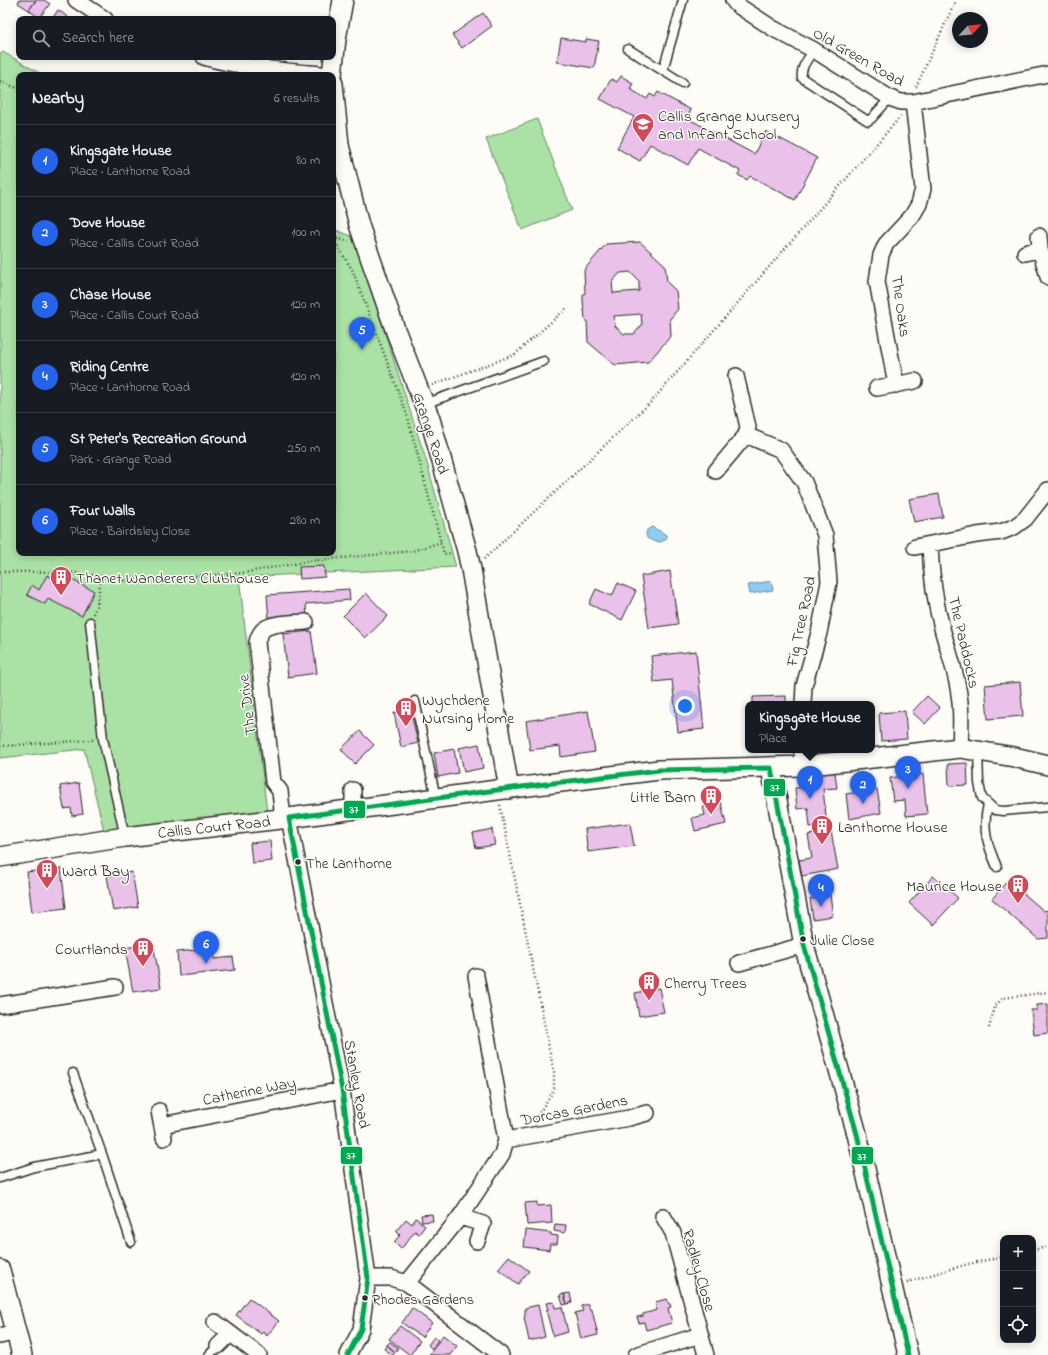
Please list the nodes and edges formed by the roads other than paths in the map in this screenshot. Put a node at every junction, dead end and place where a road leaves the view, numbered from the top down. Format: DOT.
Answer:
graph roads {
  1 [pos="76,0"];
  2 [pos="343,0"];
  3 [pos="683,0"];
  4 [pos="733,0"];
  5 [pos="100,16"];
  6 [pos="336,39"];
  7 [pos="628,49"];
  8 [pos="814,50"];
  9 [pos="215,60"];
  10 [pos="334,60"];
  11 [pos="663,70"];
  12 [pos="302,72"];
  13 [pos="332,72"];
  14 [pos="1048,74"];
  15 [pos="683,83"];
  16 [pos="890,98"];
  17 [pos="910,102"];
  18 [pos="336,114"];
  19 [pos="1025,253"];
  20 [pos="1048,277"];
  21 [pos="544,361"];
  22 [pos="915,381"];
  23 [pos="734,385"];
  24 [pos="896,385"];
  25 [pos="877,388"];
  26 [pos="424,404"];
  27 [pos="746,435"];
  28 [pos="717,472"];
  29 [pos="1048,490"];
  30 [pos="930,545"];
  31 [pos="914,547"];
  32 [pos="90,622"];
  33 [pos="306,622"];
  34 [pos="415,701"];
  35 [pos="804,701"];
  36 [pos="969,749"];
  37 [pos="802,758"];
  38 [pos="1048,765"];
  39 [pos="771,768"];
  40 [pos="503,789"];
  41 [pos="352,790"];
  42 [pos="436,798"];
  43 [pos="988,804"];
  44 [pos="1048,806"];
  45 [pos="353,809"];
  46 [pos="286,818"];
  47 [pos="125,836"];
  48 [pos="0,857"];
  49 [pos="997,867"];
  50 [pos="804,945"];
  51 [pos="737,964"];
  52 [pos="476,976"];
  53 [pos="115,987"];
  54 [pos="0,1005"];
  55 [pos="73,1073"];
  56 [pos="342,1090"];
  57 [pos="647,1113"];
  58 [pos="162,1125"];
  59 [pos="506,1140"];
  60 [pos="102,1154"];
  61 [pos="0,1178"];
  62 [pos="663,1216"];
  63 [pos="460,1217"];
  64 [pos="477,1241"];
  65 [pos="131,1242"];
  66 [pos="0,1270"];
  67 [pos="368,1278"];
  68 [pos="407,1283"];
  69 [pos="215,1322"];
  70 [pos="8,1334"];
  71 [pos="230,1334"];
  72 [pos="700,1335"];
  73 [pos="213,1351"];
  74 [pos="22,1355"];
  75 [pos="259,1355"];
  76 [pos="348,1355"];
  77 [pos="501,1355"];
  78 [pos="636,1355"];
  79 [pos="706,1355"];
  80 [pos="908,1355"];
  1 -- 5 [label="street"];
  2 -- 6 [label="street"];
  3 -- 11 [label="lane"];
  4 -- 8 [label="street, Old Green Road"];
  7 -- 11 [label="lane"];
  8 -- 16 [label="street, Old Green Road"];
  8 -- 16 [label="lane"];
  9 -- 12 [label="street"];
  10 -- 13 [label="street"];
  11 -- 15 [label="lane"];
  14 -- 17 [label="street, Old Green Road"];
  16 -- 17 [label="street, Old Green Road"];
  17 -- 24 [label="street, The Oaks"];
  18 -- 26 [label="street, Grange Road"];
  19 -- 20 [label="street"];
  21 -- 26 [label="lane"];
  22 -- 24 [label="street"];
  23 -- 27 [label="street"];
  24 -- 25 [label="street"];
  26 -- 40 [label="street, Grange Road"];
  27 -- 28 [label="street"];
  27 -- 35 [label="street, Fig Tree Road"];
  29 -- 30 [label="street"];
  30 -- 31 [label="street"];
  30 -- 36 [label="street, The Paddocks"];
  32 -- 47 [label="lane"];
  33 -- 46 [label="street, The Drive"];
  34 -- 42 [label="lane"];
  36 -- 37 [label="street, Callis Court Road"];
  36 -- 38 [label="street, Callis Court Road"];
  36 -- 43 [label="lane"];
  37 -- 39 [label="street, Callis Court Road"];
  39 -- 40 [label="street, Callis Court Road"];
  39 -- 50 [label="street"];
  40 -- 42 [label="street, Callis Court Road"];
  41 -- 45 [label="street"];
  42 -- 45 [label="street, Callis Court Road"];
  43 -- 44 [label="lane"];
  43 -- 49 [label="lane"];
  45 -- 46 [label="street, Callis Court Road"];
  46 -- 47 [label="street, Callis Court Road"];
  46 -- 56 [label="street, Stanley Road"];
  47 -- 48 [label="street, Callis Court Road"];
  50 -- 51 [label="street"];
  50 -- 80 [label="street"];
  52 -- 59 [label="street"];
  53 -- 54 [label="street"];
  55 -- 60 [label="lane"];
  56 -- 58 [label="street, Catherine Way"];
  56 -- 67 [label="street, Stanley Road"];
  57 -- 59 [label="street, Dorcas Gardens"];
  59 -- 63 [label="street"];
  60 -- 61 [label="lane"];
  60 -- 65 [label="lane"];
  62 -- 72 [label="street, Radley Close"];
  63 -- 64 [label="street"];
  63 -- 68 [label="street"];
  66 -- 70 [label="street"];
  67 -- 68 [label="street"];
  67 -- 76 [label="street, Stanley Road"];
  68 -- 77 [label="street"];
  69 -- 71 [label="street"];
  70 -- 74 [label="street"];
  71 -- 73 [label="street"];
  71 -- 75 [label="street"];
  72 -- 78 [label="street, Radley Close"];
  72 -- 79 [label="street, Radley Close"];
}
